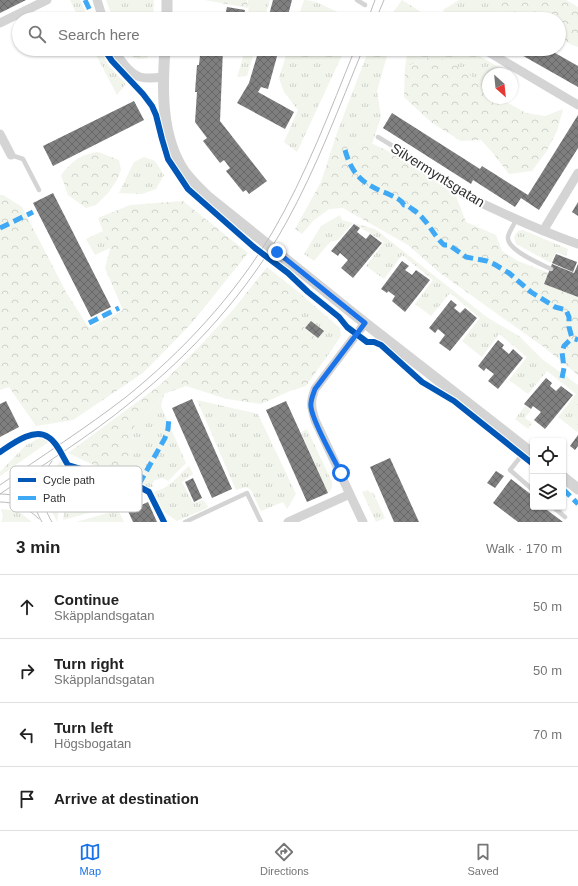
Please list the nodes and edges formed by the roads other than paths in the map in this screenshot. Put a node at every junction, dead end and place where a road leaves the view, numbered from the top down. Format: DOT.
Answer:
graph roads {
  1 [pos="47,0"];
  2 [pos="97,0"];
  3 [pos="168,0"];
  4 [pos="357,0"];
  5 [pos="365,5"];
  6 [pos="22,12"];
  7 [pos="101,12"];
  8 [pos="167,12"];
  9 [pos="12,17"];
  10 [pos="0,23"];
  11 [pos="118,56"];
  12 [pos="164,56"];
  13 [pos="495,56"];
  14 [pos="163,77"];
  15 [pos="578,105"];
  16 [pos="0,134"];
  17 [pos="378,137"];
  18 [pos="11,155"];
  19 [pos="578,173"];
  20 [pos="39,190"];
  21 [pos="464,194"];
  22 [pos="516,220"];
  23 [pos="543,231"];
  24 [pos="578,244"];
  25 [pos="551,269"];
  26 [pos="365,323"];
  27 [pos="530,451"];
  28 [pos="566,479"];
  29 [pos="530,487"];
  30 [pos="578,489"];
  31 [pos="350,494"];
  32 [pos="557,510"];
  33 [pos="565,517"];
  34 [pos="186,522"];
  35 [pos="261,522"];
  36 [pos="288,522"];
  37 [pos="363,522"];
  1 -- 6 [label="street"];
  2 -- 7 [label="street"];
  3 -- 8 [label="street"];
  4 -- 5 [label="lane"];
  9 -- 10 [label="street"];
  11 -- 14 [label="street"];
  12 -- 14 [label="street"];
  13 -- 15 [label="street"];
  14 -- 26 [label="street"];
  16 -- 18 [label="street"];
  17 -- 21 [label="lane, Silvermyntsgatan"];
  18 -- 20 [label="lane"];
  19 -- 23 [label="street"];
  21 -- 22 [label="street, Silvermyntsgatan"];
  22 -- 23 [label="street, Silvermyntsgatan"];
  22 -- 25 [label="lane"];
  23 -- 24 [label="street, Silvermyntsgatan"];
  26 -- 27 [label="street"];
  26 -- 31 [label="street"];
  27 -- 29 [label="lane"];
  28 -- 30 [label="street"];
  31 -- 36 [label="street"];
  31 -- 37 [label="street"];
  32 -- 33 [label="lane"];
  34 -- 35 [label="lane"];
}
